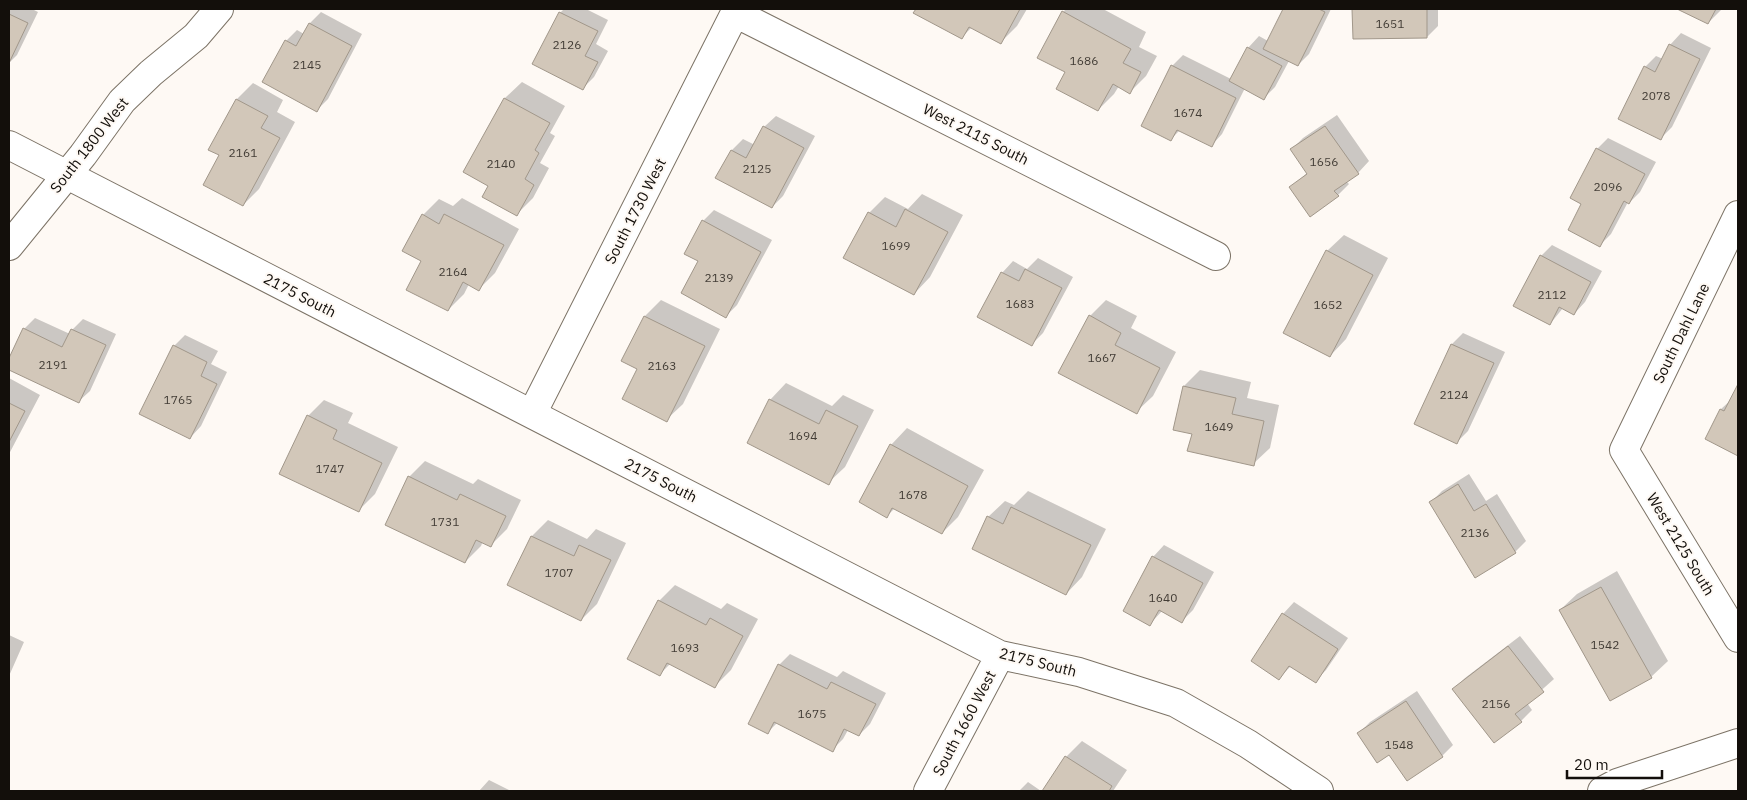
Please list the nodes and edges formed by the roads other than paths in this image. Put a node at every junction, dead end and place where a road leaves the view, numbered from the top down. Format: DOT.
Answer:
graph roads {
  1 [pos="220,9"];
  2 [pos="736,11"];
  3 [pos="9,145"];
  4 [pos="67,175"];
  5 [pos="1738,215"];
  6 [pos="9,246"];
  7 [pos="1216,256"];
  8 [pos="532,414"];
  9 [pos="1624,450"];
  10 [pos="1738,638"];
  11 [pos="1000,655"];
  12 [pos="1738,743"];
  13 [pos="928,791"];
  14 [pos="1319,791"];
  15 [pos="1602,791"];
  1 -- 4 [label="street, South 1800 West"];
  2 -- 7 [label="street, West 2115 South"];
  2 -- 8 [label="street, South 1730 West"];
  3 -- 4 [label="street, 2175 South"];
  4 -- 6 [label="street, South 1800 West"];
  4 -- 8 [label="street, 2175 South"];
  5 -- 9 [label="street, South Dahl Lane"];
  8 -- 11 [label="street, 2175 South"];
  9 -- 10 [label="street, West 2125 South"];
  11 -- 13 [label="street, South 1660 West"];
  11 -- 14 [label="street, 2175 South"];
  12 -- 15 [label="street"];
}
